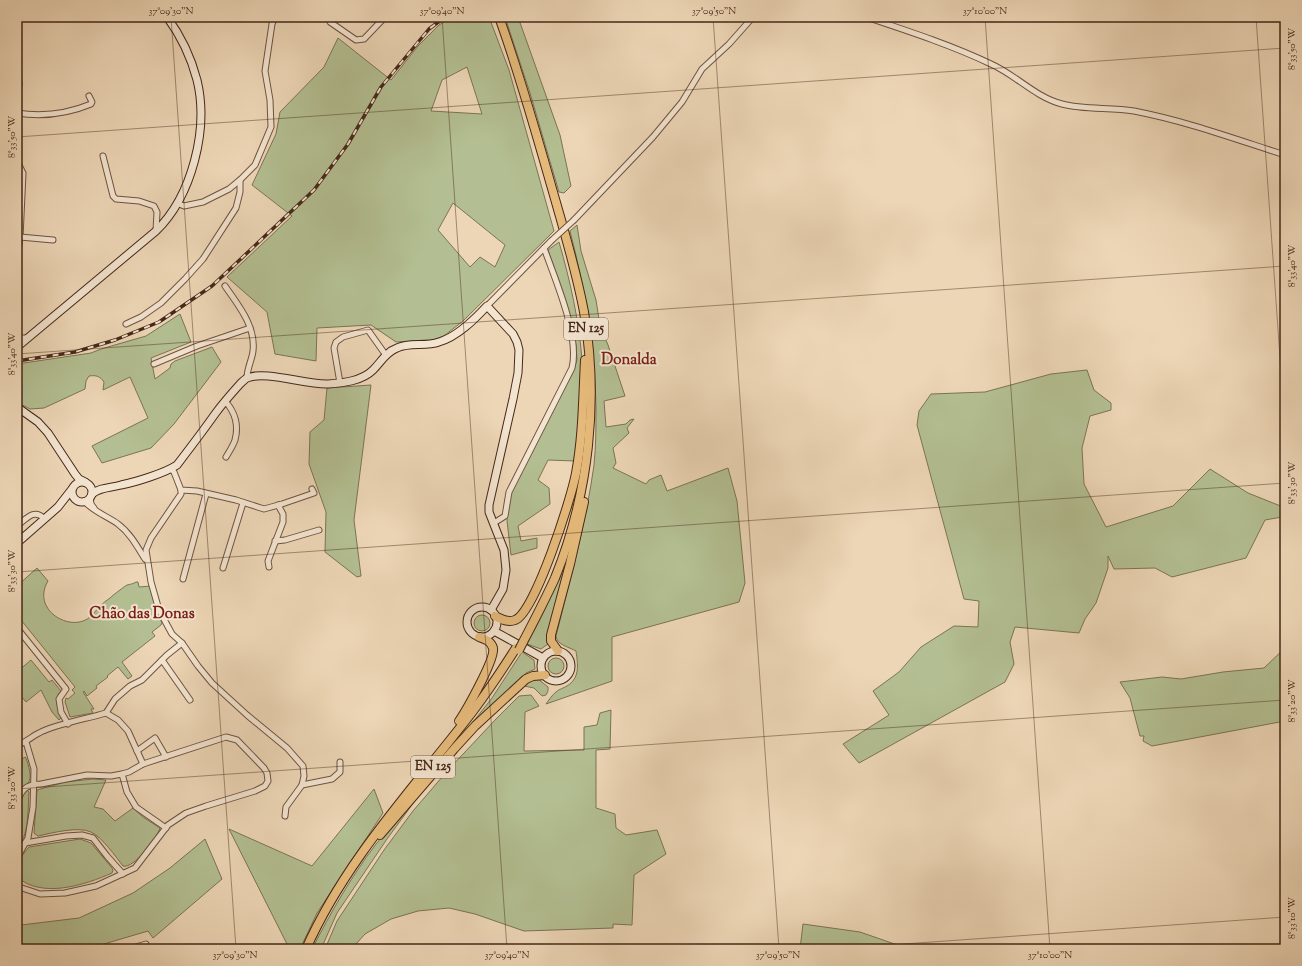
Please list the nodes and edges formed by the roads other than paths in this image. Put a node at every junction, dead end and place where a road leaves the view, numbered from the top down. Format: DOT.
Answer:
graph roads {
  1 [pos="167,17"];
  2 [pos="275,17"];
  3 [pos="329,17"];
  4 [pos="385,17"];
  5 [pos="494,17"];
  6 [pos="499,17"];
  7 [pos="753,17"];
  8 [pos="866,17"];
  9 [pos="17,64"];
  10 [pos="18,84"];
  11 [pos="17,93"];
  12 [pos="89,96"];
  13 [pos="17,113"];
  14 [pos="1285,155"];
  15 [pos="103,156"];
  16 [pos="17,161"];
  17 [pos="240,180"];
  18 [pos="177,203"];
  19 [pos="156,231"];
  20 [pos="20,237"];
  21 [pos="53,240"];
  22 [pos="544,248"];
  23 [pos="17,256"];
  24 [pos="225,286"];
  25 [pos="487,306"];
  26 [pos="126,324"];
  27 [pos="250,328"];
  28 [pos="17,338"];
  29 [pos="28,338"];
  30 [pos="588,342"];
  31 [pos="17,347"];
  32 [pos="386,354"];
  33 [pos="585,360"];
  34 [pos="154,364"];
  35 [pos="247,378"];
  36 [pos="340,382"];
  37 [pos="225,401"];
  38 [pos="17,407"];
  39 [pos="226,457"];
  40 [pos="66,462"];
  41 [pos="172,469"];
  42 [pos="86,483"];
  43 [pos="73,487"];
  44 [pos="111,487"];
  45 [pos="312,489"];
  46 [pos="181,490"];
  47 [pos="206,494"];
  48 [pos="86,498"];
  49 [pos="243,503"];
  50 [pos="278,505"];
  51 [pos="58,507"];
  52 [pos="44,519"];
  53 [pos="494,523"];
  54 [pos="17,526"];
  55 [pos="319,530"];
  56 [pos="275,541"];
  57 [pos="17,543"];
  58 [pos="146,560"];
  59 [pos="269,567"];
  60 [pos="223,568"];
  61 [pos="183,579"];
  62 [pos="493,613"];
  63 [pos="17,628"];
  64 [pos="494,631"];
  65 [pos="479,637"];
  66 [pos="522,642"];
  67 [pos="182,643"];
  68 [pos="558,651"];
  69 [pos="543,658"];
  70 [pos="162,660"];
  71 [pos="545,676"];
  72 [pos="190,700"];
  73 [pos="106,714"];
  74 [pos="68,724"];
  75 [pos="26,742"];
  76 [pos="17,745"];
  77 [pos="137,751"];
  78 [pos="166,757"];
  79 [pos="340,762"];
  80 [pos="143,764"];
  81 [pos="122,774"];
  82 [pos="34,784"];
  83 [pos="302,785"];
  84 [pos="17,806"];
  85 [pos="285,816"];
  86 [pos="166,828"];
  87 [pos="26,843"];
  88 [pos="17,846"];
  89 [pos="21,851"];
  90 [pos="359,857"];
  91 [pos="17,858"];
  92 [pos="123,874"];
  93 [pos="17,885"];
  94 [pos="146,944"];
  95 [pos="129,949"];
  96 [pos="306,949"];
  1 -- 18 [label="street"];
  2 -- 17 [label="street"];
  3 -- 4 [label="street"];
  5 -- 33 [label="main road, EN 125"];
  6 -- 30 [label="main road, EN 125"];
  7 -- 22 [label="street, bridge"];
  8 -- 14 [label="street"];
  9 -- 10 [label="street"];
  10 -- 11 [label="street"];
  12 -- 13 [label="street"];
  15 -- 19 [label="street"];
  16 -- 20 [label="street"];
  17 -- 18 [label="street"];
  17 -- 26 [label="street"];
  18 -- 19 [label="street"];
  19 -- 29 [label="street"];
  20 -- 21 [label="street"];
  20 -- 23 [label="street"];
  22 -- 25 [label="street"];
  22 -- 53 [label="street"];
  24 -- 27 [label="street"];
  25 -- 32 [label="street"];
  25 -- 53 [label="street"];
  27 -- 34 [label="street"];
  27 -- 35 [label="street"];
  28 -- 29 [label="street"];
  29 -- 31 [label="street"];
  30 -- 66 [label="main road, EN 125"];
  30 -- 68 [label="main road"];
  32 -- 36 [label="street"];
  32 -- 36 [label="street"];
  33 -- 62 [label="main road"];
  33 -- 66 [label="main road, EN 125"];
  35 -- 36 [label="street"];
  35 -- 37 [label="street"];
  37 -- 39 [label="street"];
  37 -- 41 [label="street"];
  38 -- 40 [label="street"];
  40 -- 42 [label="street"];
  40 -- 43 [label="street"];
  41 -- 44 [label="street"];
  41 -- 46 [label="street"];
  42 -- 43 [label="street"];
  42 -- 44 [label="street"];
  42 -- 48 [label="street"];
  43 -- 48 [label="street"];
  43 -- 51 [label="street"];
  44 -- 48 [label="street"];
  45 -- 50 [label="street"];
  46 -- 47 [label="street"];
  46 -- 58 [label="street"];
  47 -- 49 [label="street"];
  47 -- 61 [label="street"];
  48 -- 51 [label="street"];
  48 -- 58 [label="street"];
  49 -- 50 [label="street"];
  49 -- 60 [label="street"];
  50 -- 56 [label="street"];
  51 -- 52 [label="street"];
  52 -- 54 [label="street"];
  52 -- 57 [label="street"];
  53 -- 62 [label="street"];
  55 -- 56 [label="street"];
  56 -- 59 [label="street"];
  58 -- 67 [label="street"];
  62 -- 64 [label="street"];
  62 -- 65 [label="street"];
  63 -- 74 [label="street"];
  64 -- 65 [label="street"];
  64 -- 69 [label="street"];
  65 -- 90 [label="main road"];
  66 -- 90 [label="main road, EN 125"];
  67 -- 70 [label="street"];
  67 -- 83 [label="street"];
  68 -- 69 [label="street"];
  68 -- 71 [label="street"];
  69 -- 71 [label="street"];
  70 -- 72 [label="street"];
  70 -- 73 [label="street"];
  71 -- 90 [label="main road"];
  73 -- 74 [label="street"];
  73 -- 77 [label="street"];
  74 -- 75 [label="street"];
  75 -- 76 [label="street"];
  75 -- 82 [label="street"];
  77 -- 78 [label="street"];
  77 -- 80 [label="street"];
  78 -- 80 [label="street"];
  78 -- 86 [label="street"];
  79 -- 83 [label="street"];
  80 -- 81 [label="street"];
  81 -- 82 [label="street"];
  81 -- 86 [label="street"];
  82 -- 84 [label="street"];
  82 -- 87 [label="street"];
  83 -- 85 [label="street"];
  86 -- 92 [label="street"];
  87 -- 89 [label="street"];
  87 -- 92 [label="street"];
  88 -- 89 [label="street"];
  89 -- 91 [label="street"];
  90 -- 96 [label="main road, EN 125"];
  92 -- 93 [label="street"];
  94 -- 95 [label="street"];
}
